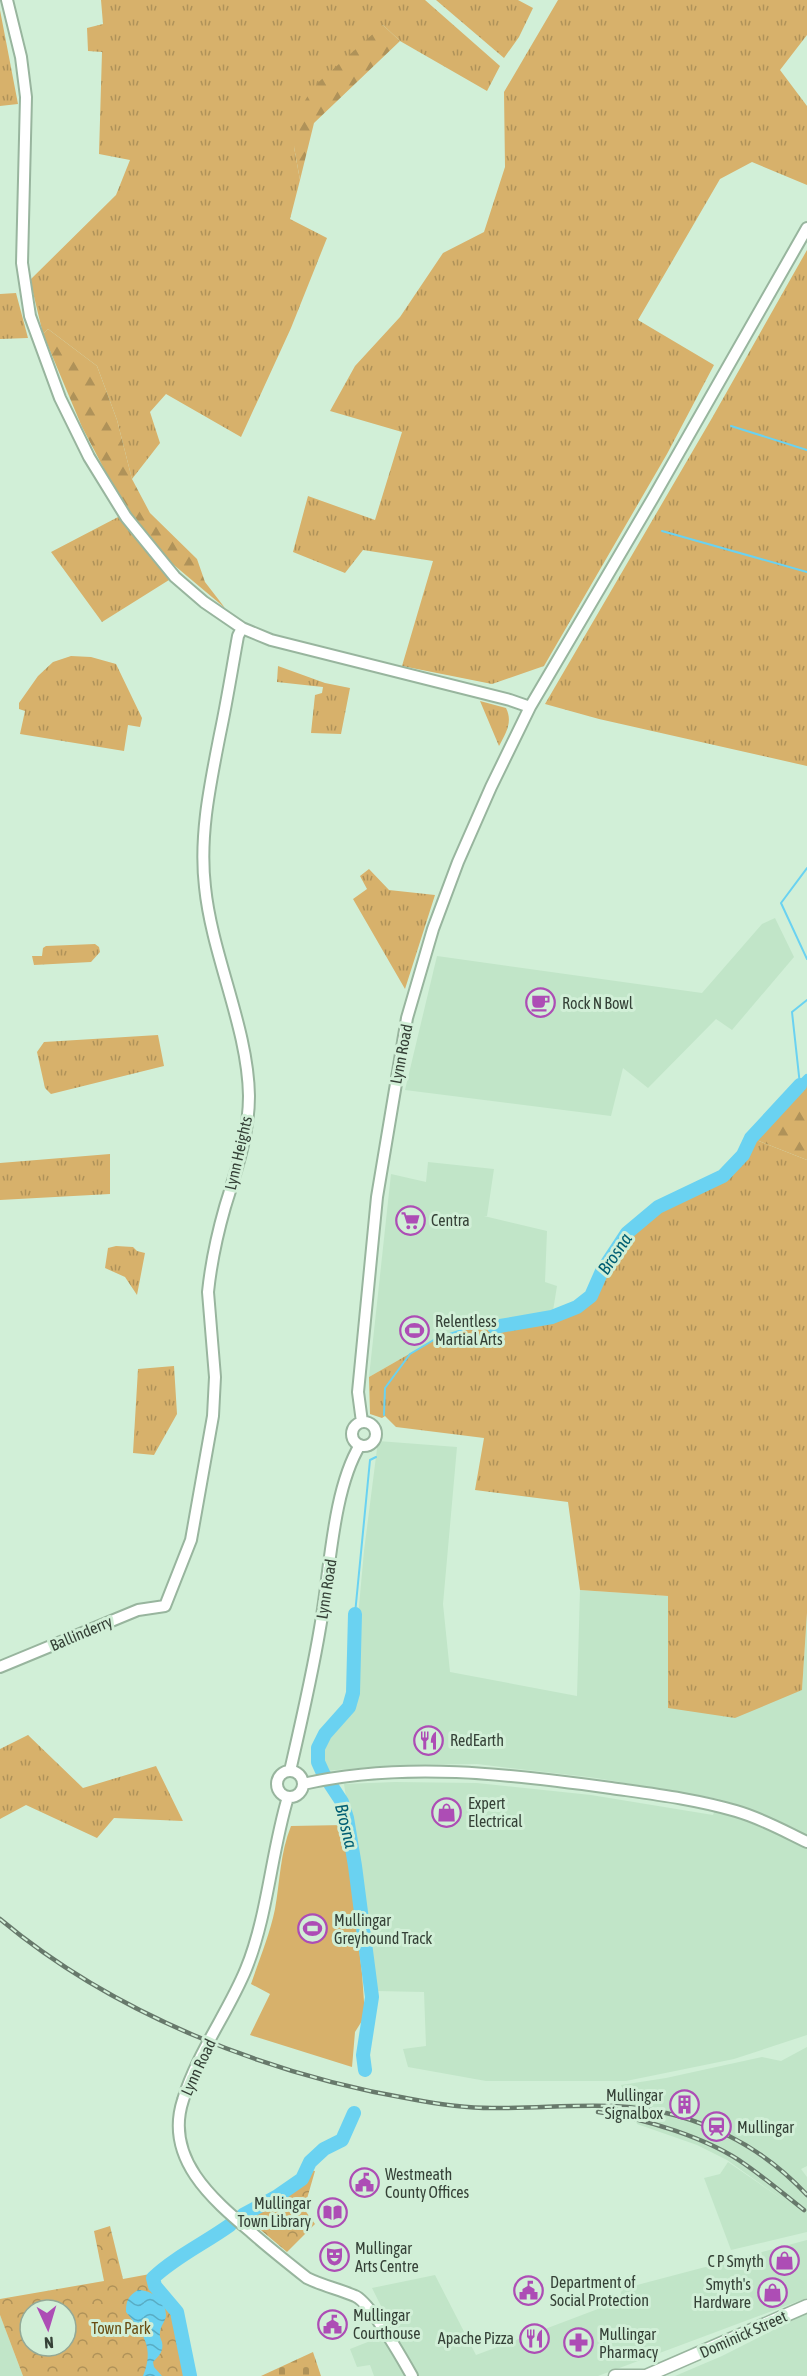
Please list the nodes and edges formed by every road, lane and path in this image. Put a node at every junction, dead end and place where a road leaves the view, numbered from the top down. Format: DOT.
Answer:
graph roads {
  1 [pos="7,0"];
  2 [pos="807,228"];
  3 [pos="242,628"];
  4 [pos="530,707"];
  5 [pos="362,1422"];
  6 [pos="360,1445"];
  7 [pos="165,1606"];
  8 [pos="0,1667"];
  9 [pos="290,1771"];
  10 [pos="303,1784"];
  11 [pos="288,1797"];
  12 [pos="807,1842"];
  13 [pos="807,2306"];
  14 [pos="412,2376"];
  15 [pos="615,2376"];
  16 [pos="646,2376"];
  1 -- 3 [label="street"];
  2 -- 4 [label="street, Lynn Road"];
  3 -- 4 [label="street"];
  3 -- 7 [label="street, Lynn Heights"];
  4 -- 5 [label="street, Lynn Road"];
  5 -- 6 [label="street, Lynn Road"];
  5 -- 6 [label="street, Lynn Road"];
  6 -- 9 [label="street, Lynn Road"];
  7 -- 8 [label="street, Ballinderry"];
  9 -- 10 [label="street"];
  9 -- 11 [label="street"];
  10 -- 11 [label="street"];
  10 -- 12 [label="street"];
  11 -- 14 [label="street, Lynn Road"];
  13 -- 16 [label="main road, Dominick Street"];
  15 -- 16 [label="main road"];
}
